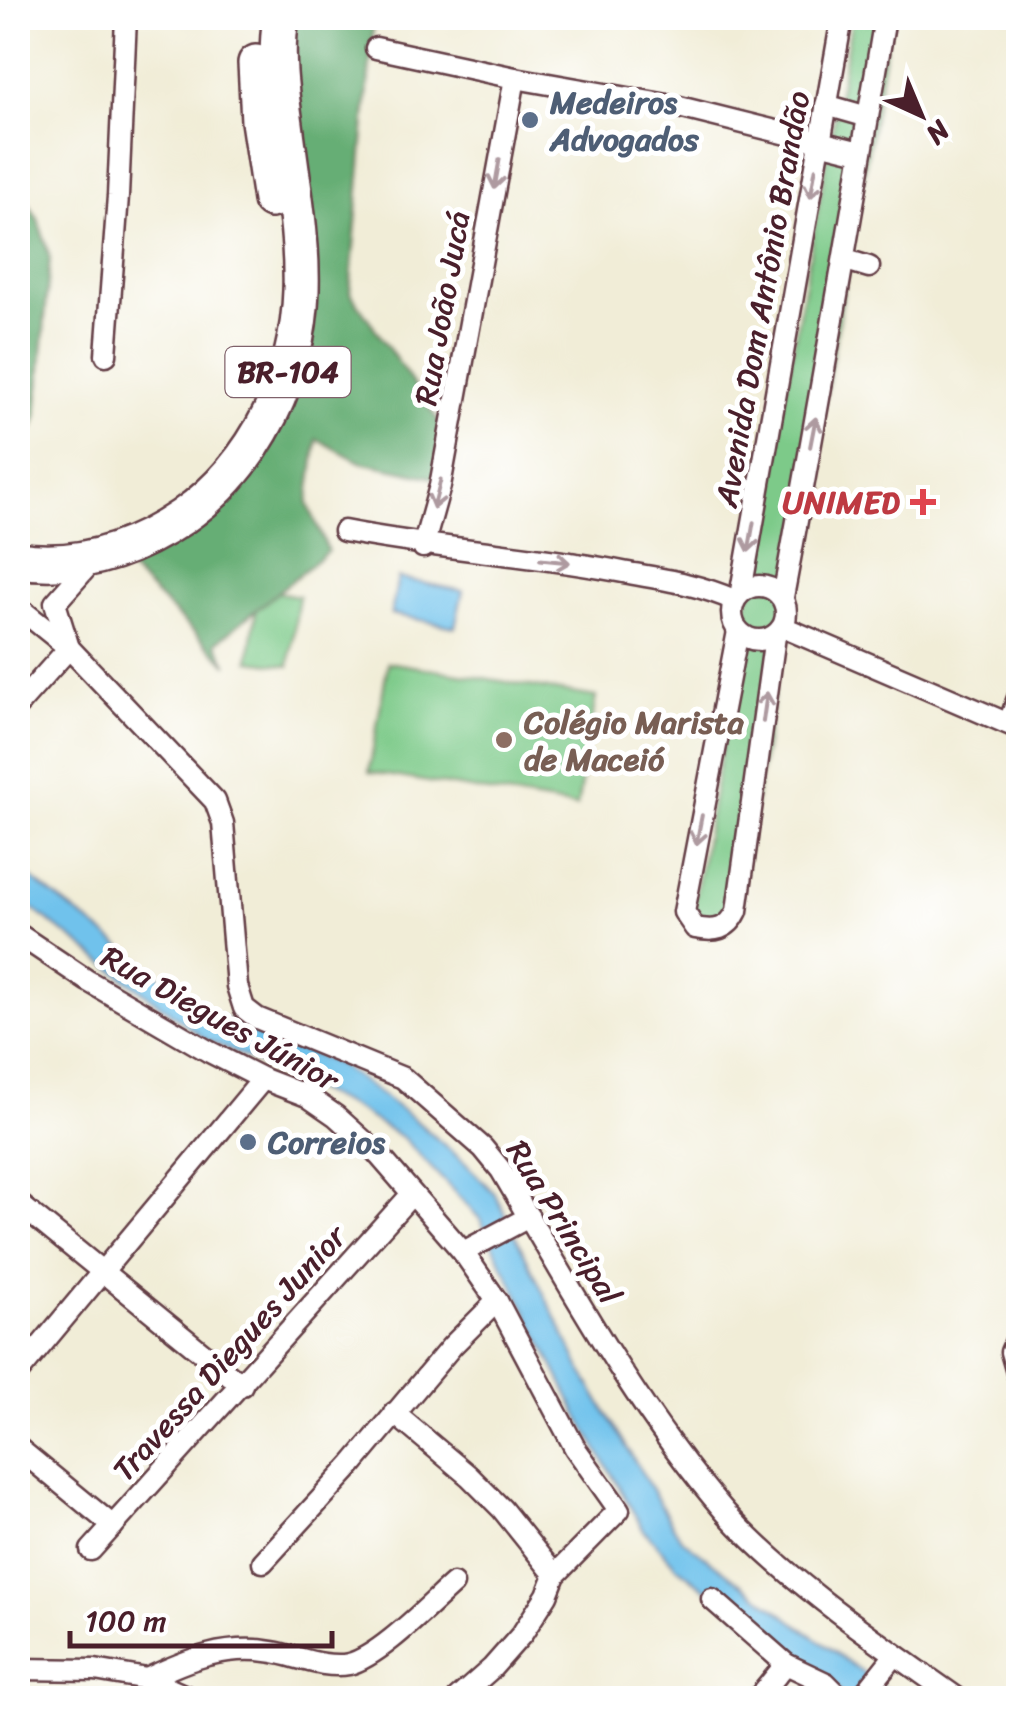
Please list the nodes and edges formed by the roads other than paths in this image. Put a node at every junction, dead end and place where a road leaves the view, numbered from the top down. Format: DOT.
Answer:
graph roads {
  1 [pos="126,18"];
  2 [pos="260,18"];
  3 [pos="281,18"];
  4 [pos="842,18"];
  5 [pos="885,18"];
  6 [pos="376,48"];
  7 [pos="515,78"];
  8 [pos="826,105"];
  9 [pos="868,117"];
  10 [pos="820,142"];
  11 [pos="860,152"];
  12 [pos="846,260"];
  13 [pos="870,266"];
  14 [pos="106,356"];
  15 [pos="344,531"];
  16 [pos="18,539"];
  17 [pos="423,546"];
  18 [pos="95,557"];
  19 [pos="18,560"];
  20 [pos="738,596"];
  21 [pos="783,597"];
  22 [pos="18,606"];
  23 [pos="738,631"];
  24 [pos="779,631"];
  25 [pos="70,648"];
  26 [pos="1018,698"];
  27 [pos="18,705"];
  28 [pos="1014,725"];
  29 [pos="18,934"];
  30 [pos="263,1079"];
  31 [pos="411,1195"];
  32 [pos="18,1202"];
  33 [pos="524,1220"];
  34 [pos="463,1252"];
  35 [pos="104,1272"];
  36 [pos="497,1301"];
  37 [pos="1018,1336"];
  38 [pos="18,1373"];
  39 [pos="1018,1376"];
  40 [pos="242,1385"];
  41 [pos="394,1412"];
  42 [pos="18,1448"];
  43 [pos="113,1526"];
  44 [pos="91,1550"];
  45 [pos="262,1562"];
  46 [pos="555,1575"];
  47 [pos="453,1584"];
  48 [pos="712,1599"];
  49 [pos="895,1655"];
  50 [pos="786,1664"];
  51 [pos="18,1669"];
  52 [pos="147,1679"];
  53 [pos="190,1698"];
  54 [pos="458,1698"];
  55 [pos="758,1698"];
  56 [pos="841,1698"];
  57 [pos="861,1698"];
  58 [pos="957,1698"];
  1 -- 14 [label="street"];
  2 -- 16 [label="highway, BR-104"];
  3 -- 18 [label="highway, BR-104"];
  4 -- 8 [label="street, Avenida Dom Antônio Brandão"];
  5 -- 9 [label="street"];
  6 -- 7 [label="street"];
  7 -- 10 [label="street"];
  7 -- 17 [label="street, Rua João Jucá, one-way"];
  8 -- 9 [label="street"];
  8 -- 10 [label="street, Avenida Dom Antônio Brandão"];
  9 -- 11 [label="street"];
  10 -- 11 [label="street"];
  10 -- 20 [label="street, Avenida Dom Antônio Brandão, one-way"];
  11 -- 12 [label="street"];
  12 -- 13 [label="street"];
  21 -- 12 [label="street, one-way"];
  15 -- 17 [label="street"];
  17 -- 20 [label="street, one-way"];
  18 -- 19 [label="highway, BR-104"];
  18 -- 25 [label="street, Rua Principal"];
  20 -- 21 [label="street"];
  20 -- 23 [label="street"];
  21 -- 24 [label="street"];
  22 -- 25 [label="street, Rua Principal"];
  23 -- 24 [label="street"];
  23 -- 24 [label="street, one-way"];
  24 -- 28 [label="street"];
  25 -- 27 [label="street"];
  25 -- 33 [label="street, Rua Principal"];
  26 -- 28 [label="street"];
  29 -- 30 [label="street, Rua Diegues Júnior"];
  30 -- 31 [label="street, Rua Diegues Júnior"];
  30 -- 35 [label="street"];
  31 -- 34 [label="street, Rua Diegues Júnior"];
  31 -- 40 [label="street, Travessa Diegues Junior"];
  32 -- 35 [label="street"];
  33 -- 34 [label="street"];
  33 -- 49 [label="street, Rua Principal"];
  34 -- 36 [label="street, Rua Diegues Júnior"];
  35 -- 38 [label="street"];
  35 -- 40 [label="street"];
  36 -- 41 [label="street"];
  36 -- 46 [label="street, Rua Diegues Júnior"];
  37 -- 39 [label="street"];
  40 -- 43 [label="street, Travessa Diegues Junior"];
  41 -- 45 [label="street"];
  41 -- 46 [label="street"];
  42 -- 43 [label="street"];
  43 -- 44 [label="street, Travessa Diegues Junior"];
  46 -- 54 [label="street"];
  47 -- 52 [label="street"];
  48 -- 50 [label="street"];
  49 -- 57 [label="street"];
  49 -- 58 [label="street, Rua Principal"];
  50 -- 55 [label="street"];
  50 -- 56 [label="street"];
  51 -- 52 [label="street"];
  52 -- 53 [label="street"];
}
